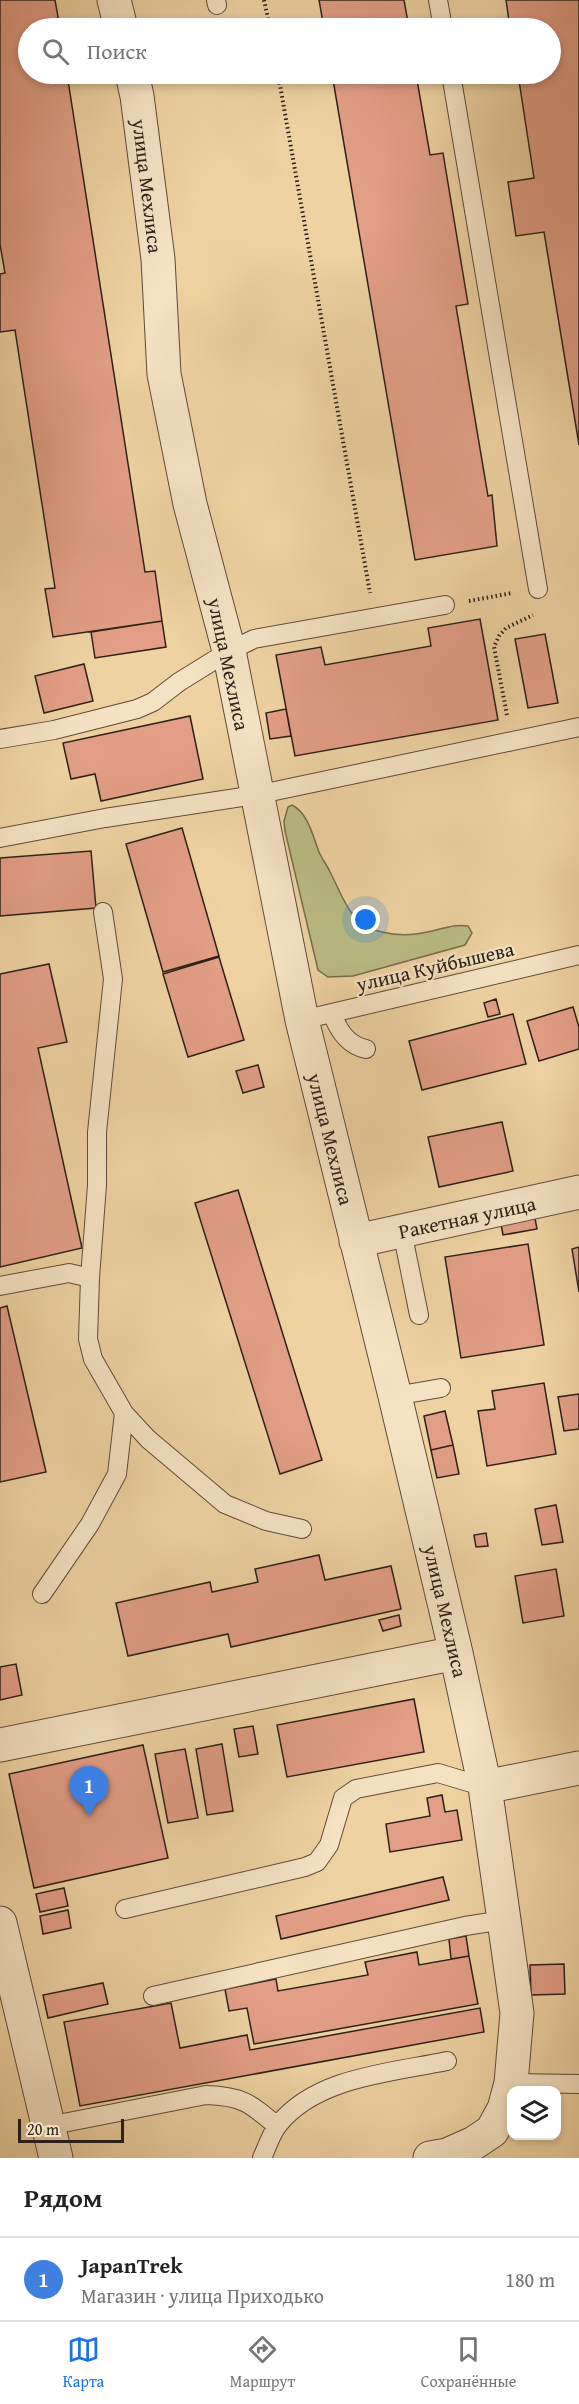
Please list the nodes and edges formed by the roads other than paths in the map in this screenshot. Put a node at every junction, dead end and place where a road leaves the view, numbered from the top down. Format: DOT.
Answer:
graph roads {
  1 [pos="114,0"];
  2 [pos="438,0"];
  3 [pos="118,18"];
  4 [pos="441,18"];
  5 [pos="134,84"];
  6 [pos="453,84"];
  7 [pos="538,589"];
  8 [pos="445,605"];
  9 [pos="229,651"];
  10 [pos="579,727"];
  11 [pos="0,739"];
  12 [pos="256,795"];
  13 [pos="0,838"];
  14 [pos="103,912"];
  15 [pos="579,955"];
  16 [pos="317,1017"];
  17 [pos="366,1049"];
  18 [pos="579,1192"];
  19 [pos="402,1231"];
  20 [pos="356,1241"];
  21 [pos="90,1278"];
  22 [pos="0,1286"];
  23 [pos="418,1315"];
  24 [pos="441,1389"];
  25 [pos="395,1396"];
  26 [pos="124,1413"];
  27 [pos="302,1529"];
  28 [pos="42,1594"];
  29 [pos="456,1653"];
  30 [pos="0,1744"];
  31 [pos="579,1768"];
  32 [pos="485,1787"];
  33 [pos="125,1909"];
  34 [pos="504,1920"];
  35 [pos="0,1923"];
  36 [pos="153,1996"];
  37 [pos="447,2061"];
  38 [pos="511,2084"];
  39 [pos="579,2084"];
  40 [pos="48,2126"];
  41 [pos="277,2126"];
  42 [pos="56,2158"];
  43 [pos="262,2158"];
  44 [pos="430,2158"];
  1 -- 3 [label="street"];
  2 -- 4 [label="lane"];
  5 -- 9 [label="street, улица Мехлиса"];
  6 -- 7 [label="lane"];
  8 -- 9 [label="lane"];
  9 -- 11 [label="lane"];
  9 -- 12 [label="street, улица Мехлиса"];
  10 -- 12 [label="lane"];
  12 -- 13 [label="lane"];
  12 -- 16 [label="street, улица Мехлиса"];
  14 -- 21 [label="lane"];
  15 -- 16 [label="lane, улица Куйбышева"];
  16 -- 17 [label="lane"];
  16 -- 20 [label="street, улица Мехлиса"];
  18 -- 19 [label="street, Ракетная улица"];
  19 -- 20 [label="street, Ракетная улица"];
  19 -- 23 [label="lane"];
  20 -- 25 [label="street, улица Мехлиса"];
  21 -- 22 [label="lane"];
  21 -- 26 [label="lane"];
  24 -- 25 [label="lane"];
  25 -- 29 [label="street, улица Мехлиса"];
  26 -- 27 [label="lane"];
  26 -- 28 [label="lane"];
  29 -- 30 [label="street"];
  29 -- 32 [label="street, улица Мехлиса"];
  31 -- 32 [label="street"];
  32 -- 33 [label="lane"];
  32 -- 34 [label="street, улица Мехлиса"];
  34 -- 36 [label="lane"];
  34 -- 38 [label="street, улица Мехлиса"];
  35 -- 40 [label="street"];
  37 -- 41 [label="lane"];
  38 -- 39 [label="lane"];
  38 -- 44 [label="street, улица Мехлиса"];
  40 -- 41 [label="lane"];
  40 -- 42 [label="street"];
  41 -- 43 [label="lane"];
}
